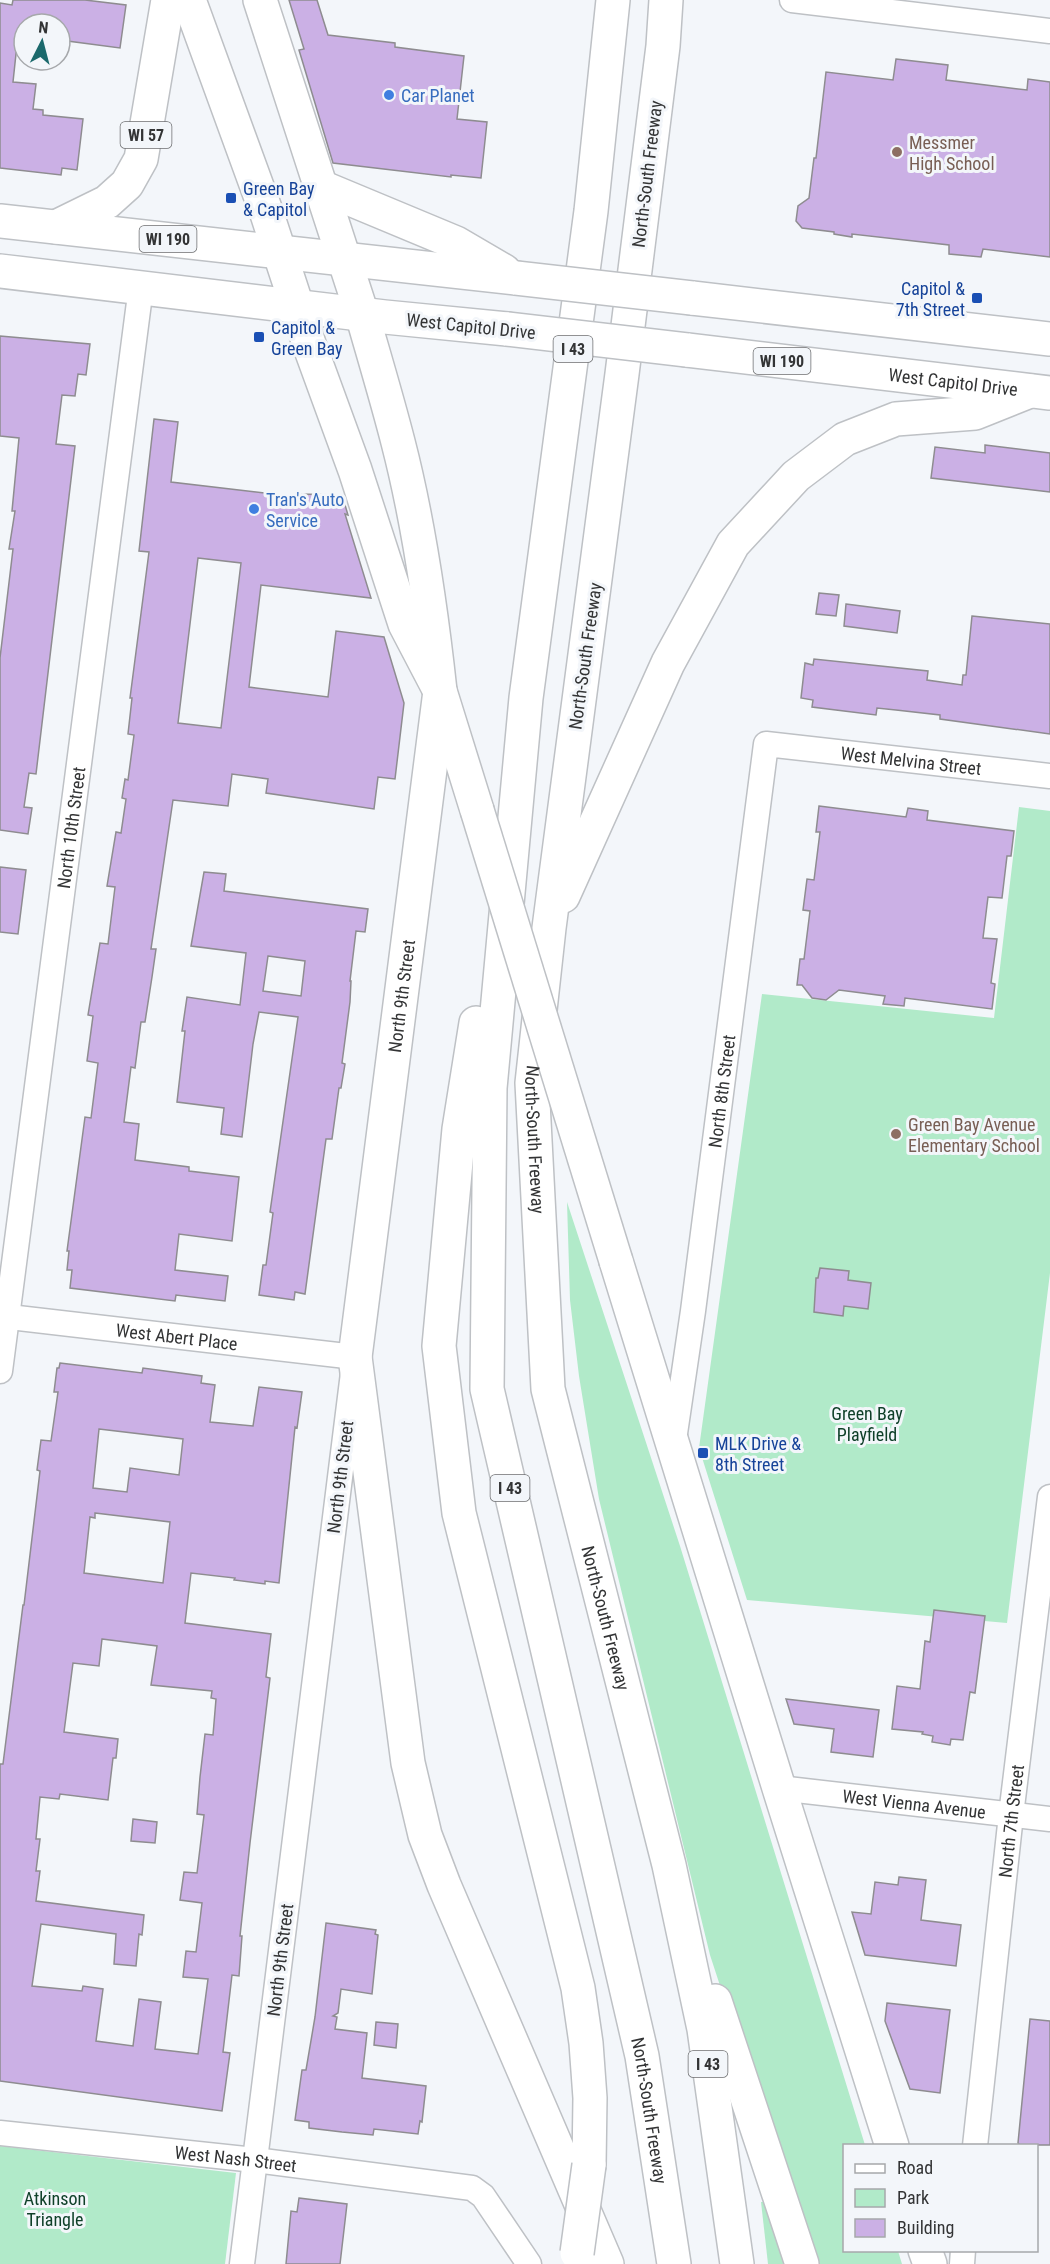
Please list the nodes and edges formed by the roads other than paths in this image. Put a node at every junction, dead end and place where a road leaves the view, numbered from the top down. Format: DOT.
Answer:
graph roads {
  1 [pos="168,0"];
  2 [pos="189,0"];
  3 [pos="260,0"];
  4 [pos="613,0"];
  5 [pos="666,0"];
  6 [pos="677,0"];
  7 [pos="792,0"];
  8 [pos="864,4"];
  9 [pos="1050,30"];
  10 [pos="663,46"];
  11 [pos="319,186"];
  12 [pos="0,221"];
  13 [pos="56,227"];
  14 [pos="280,252"];
  15 [pos="342,259"];
  16 [pos="0,271"];
  17 [pos="516,278"];
  18 [pos="141,286"];
  19 [pos="297,306"];
  20 [pos="362,314"];
  21 [pos="1050,339"];
  22 [pos="1040,392"];
  23 [pos="440,691"];
  24 [pos="526,698"];
  25 [pos="772,744"];
  26 [pos="1050,776"];
  27 [pos="549,928"];
  28 [pos="3,1316"];
  29 [pos="355,1357"];
  30 [pos="0,1371"];
  31 [pos="674,1442"];
  32 [pos="1050,1497"];
  33 [pos="779,1788"];
  34 [pos="1011,1815"];
  35 [pos="1050,1819"];
  36 [pos="669,1865"];
  37 [pos="978,2118"];
  38 [pos="0,2133"];
  39 [pos="892,2144"];
  40 [pos="966,2144"];
  41 [pos="975,2144"];
  42 [pos="255,2160"];
  43 [pos="587,2260"];
  44 [pos="242,2264"];
  45 [pos="529,2264"];
  46 [pos="674,2264"];
  47 [pos="737,2264"];
  48 [pos="802,2264"];
  1 -- 13 [label="main road, WI 57"];
  2 -- 14 [label="main road"];
  3 -- 11 [label="main road"];
  4 -- 24 [label="main road, North-South Freeway / I 43"];
  5 -- 10 [label="main road, North-South Freeway / I 43"];
  6 -- 10 [label="main road"];
  7 -- 8 [label="street"];
  8 -- 9 [label="street"];
  10 -- 27 [label="main road, North-South Freeway / I 43"];
  11 -- 15 [label="main road"];
  11 -- 17 [label="main road"];
  12 -- 13 [label="main road"];
  13 -- 14 [label="main road, WI 190"];
  14 -- 15 [label="main road, WI 190"];
  14 -- 19 [label="main road"];
  15 -- 17 [label="main road, WI 190"];
  15 -- 20 [label="main road"];
  16 -- 18 [label="main road, West Capitol Drive"];
  17 -- 21 [label="main road, WI 190, bridge"];
  18 -- 19 [label="main road, West Capitol Drive"];
  18 -- 28 [label="street, North 10th Street"];
  19 -- 20 [label="main road, West Capitol Drive"];
  19 -- 23 [label="main road"];
  20 -- 22 [label="main road, West Capitol Drive / WI 190, bridge"];
  20 -- 23 [label="main road"];
  22 -- 27 [label="main road"];
  23 -- 29 [label="main road, North 9th Street"];
  23 -- 31 [label="main road, bridge"];
  24 -- 43 [label="main road, bridge"];
  24 -- 46 [label="main road, North-South Freeway / I 43"];
  25 -- 26 [label="street, West Melvina Street"];
  25 -- 31 [label="street, North 8th Street"];
  27 -- 36 [label="main road, North-South Freeway / I 43"];
  28 -- 29 [label="street, West Abert Place"];
  28 -- 30 [label="street, North 10th Street"];
  29 -- 42 [label="street, North 9th Street"];
  29 -- 43 [label="main road"];
  31 -- 33 [label="main road"];
  32 -- 34 [label="street, North 7th Street"];
  33 -- 34 [label="street, West Vienna Avenue"];
  33 -- 39 [label="main road"];
  34 -- 35 [label="street, West Vienna Avenue"];
  34 -- 37 [label="street, North 7th Street"];
  36 -- 47 [label="main road, North-South Freeway / I 43"];
  36 -- 48 [label="main road"];
  37 -- 40 [label="street"];
  37 -- 41 [label="street, North 7th Street"];
  38 -- 42 [label="street, West Nash Street"];
  42 -- 44 [label="street, North 9th Street"];
  42 -- 45 [label="street, West Nash Street"];
}
